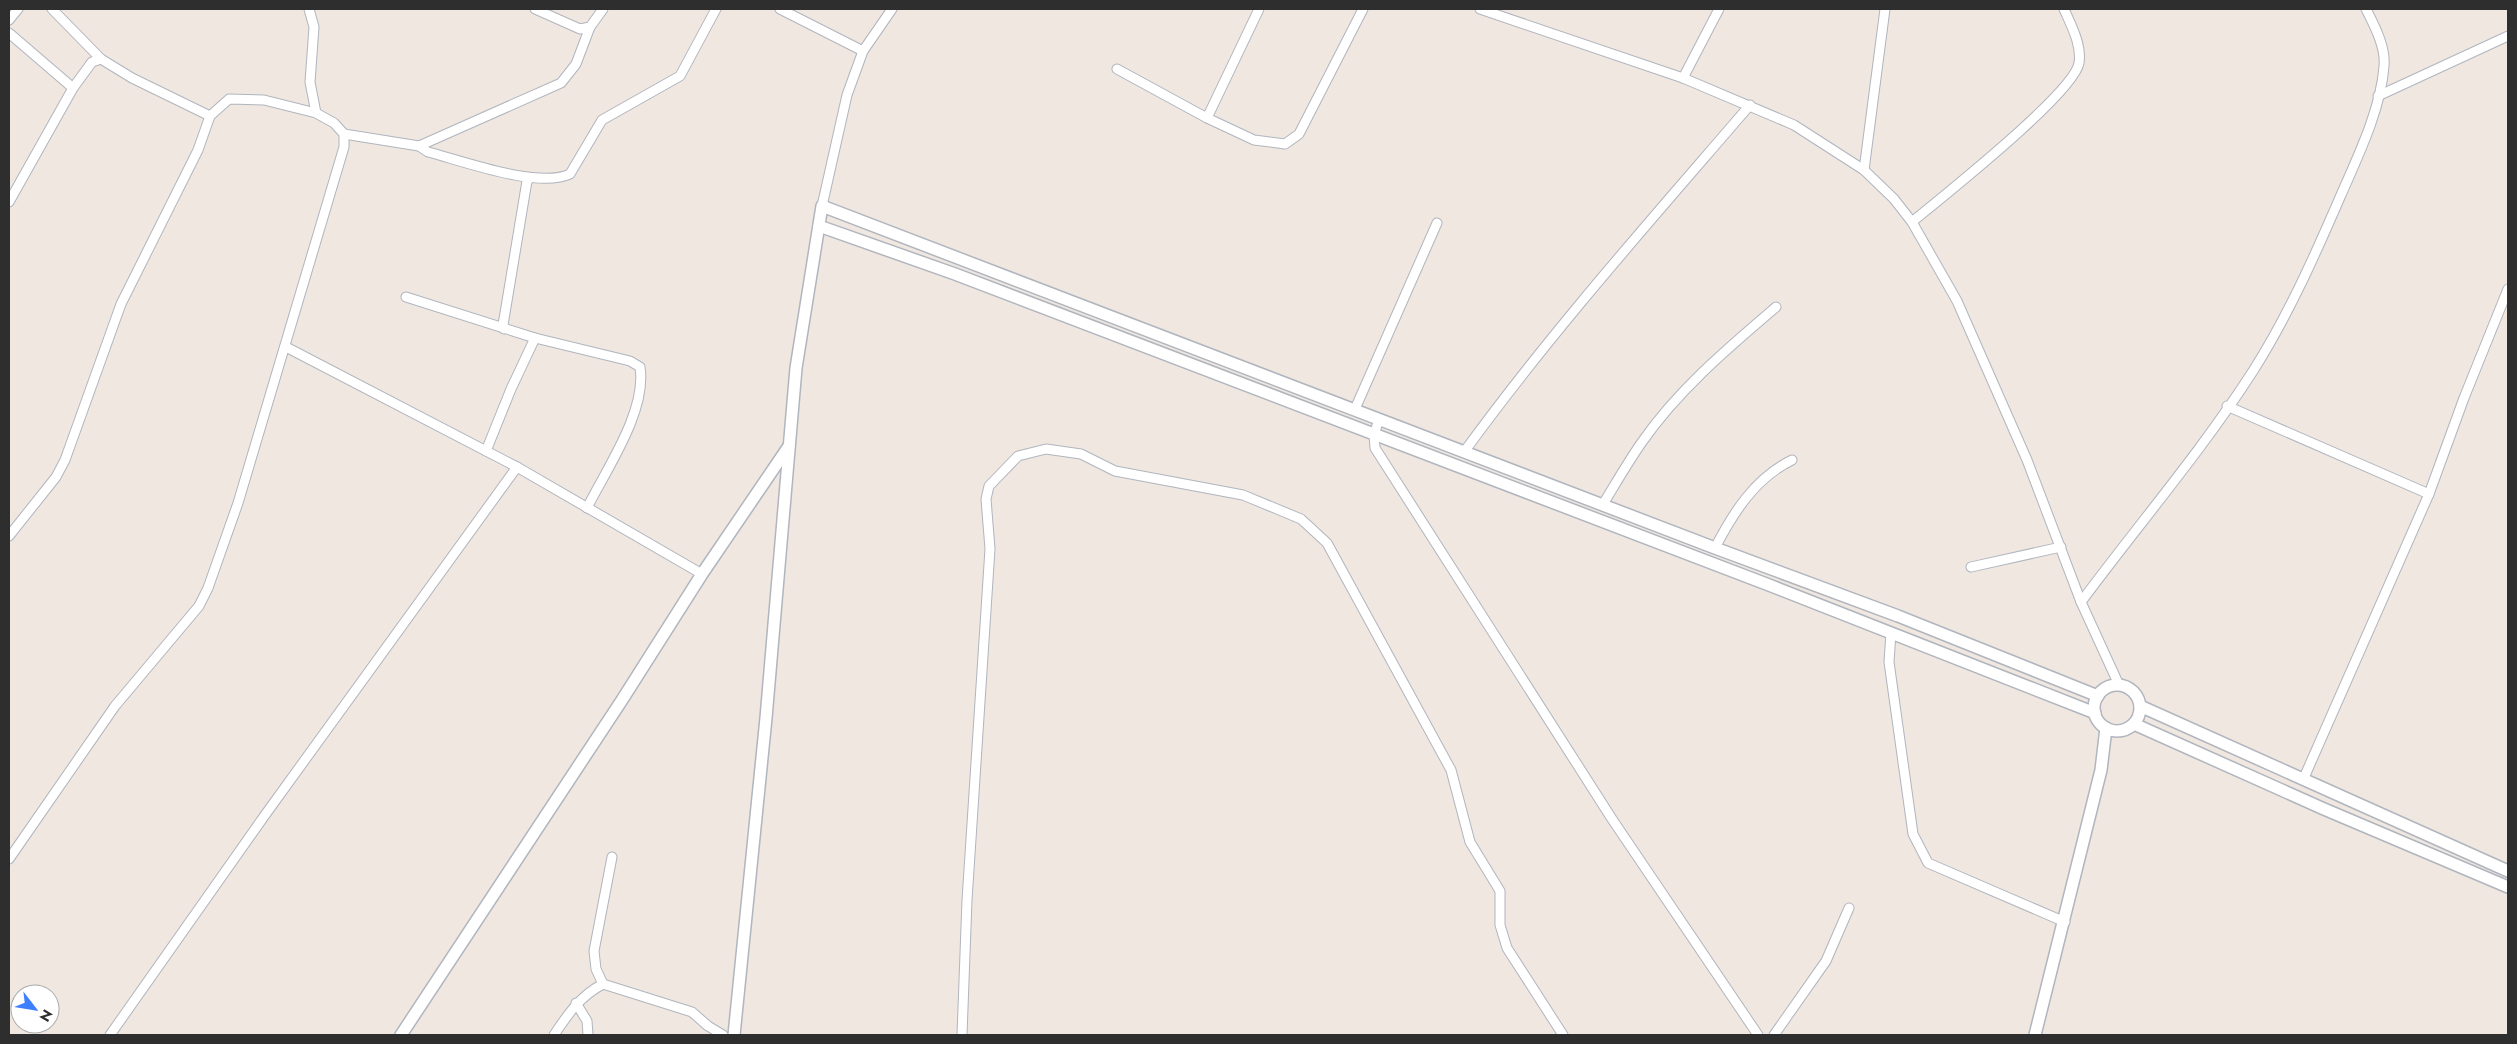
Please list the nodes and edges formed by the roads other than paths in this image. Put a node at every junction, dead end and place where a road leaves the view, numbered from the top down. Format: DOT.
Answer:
graph roads {
  1 [pos="18,9"];
  2 [pos="52,9"];
  3 [pos="309,9"];
  4 [pos="535,9"];
  5 [pos="603,9"];
  6 [pos="716,9"];
  7 [pos="780,9"];
  8 [pos="892,9"];
  9 [pos="1259,9"];
  10 [pos="1363,9"];
  11 [pos="1480,9"];
  12 [pos="1719,9"];
  13 [pos="1885,9"];
  14 [pos="2064,9"];
  15 [pos="2366,9"];
  16 [pos="9,20"];
  17 [pos="590,28"];
  18 [pos="9,33"];
  19 [pos="2508,36"];
  20 [pos="863,51"];
  21 [pos="101,59"];
  22 [pos="1117,69"];
  23 [pos="1683,78"];
  24 [pos="74,88"];
  25 [pos="2378,96"];
  26 [pos="1750,105"];
  27 [pos="316,113"];
  28 [pos="210,116"];
  29 [pos="1207,118"];
  30 [pos="344,134"];
  31 [pos="419,146"];
  32 [pos="1864,170"];
  33 [pos="529,179"];
  34 [pos="9,202"];
  35 [pos="822,206"];
  36 [pos="1912,222"];
  37 [pos="1437,223"];
  38 [pos="819,226"];
  39 [pos="2507,294"];
  40 [pos="406,297"];
  41 [pos="1776,307"];
  42 [pos="504,329"];
  43 [pos="534,338"];
  44 [pos="286,347"];
  45 [pos="2227,406"];
  46 [pos="1355,409"];
  47 [pos="1379,419"];
  48 [pos="1374,435"];
  49 [pos="790,445"];
  50 [pos="486,451"];
  51 [pos="1464,452"];
  52 [pos="1792,460"];
  53 [pos="518,468"];
  54 [pos="2429,494"];
  55 [pos="1603,504"];
  56 [pos="587,508"];
  57 [pos="9,536"];
  58 [pos="2060,547"];
  59 [pos="1715,548"];
  60 [pos="1971,566"];
  61 [pos="702,574"];
  62 [pos="2081,602"];
  63 [pos="1891,634"];
  64 [pos="2120,685"];
  65 [pos="2098,696"];
  66 [pos="2140,706"];
  67 [pos="2095,713"];
  68 [pos="2134,724"];
  69 [pos="2106,728"];
  70 [pos="2303,780"];
  71 [pos="612,857"];
  72 [pos="9,859"];
  73 [pos="2508,871"];
  74 [pos="2508,887"];
  75 [pos="1849,908"];
  76 [pos="2064,922"];
  77 [pos="603,984"];
  78 [pos="576,1003"];
  79 [pos="110,1035"];
  80 [pos="401,1035"];
  81 [pos="554,1035"];
  82 [pos="588,1035"];
  83 [pos="723,1035"];
  84 [pos="734,1035"];
  85 [pos="962,1035"];
  86 [pos="1564,1035"];
  87 [pos="1758,1035"];
  88 [pos="1774,1035"];
  89 [pos="2035,1035"];
  1 -- 16 [label="street"];
  2 -- 21 [label="street"];
  3 -- 27 [label="street"];
  4 -- 17 [label="street"];
  5 -- 17 [label="street"];
  6 -- 33 [label="street"];
  7 -- 20 [label="street"];
  8 -- 20 [label="street"];
  9 -- 29 [label="street"];
  10 -- 29 [label="street"];
  11 -- 23 [label="street"];
  12 -- 23 [label="street"];
  13 -- 32 [label="street"];
  14 -- 36 [label="street"];
  15 -- 25 [label="street"];
  17 -- 31 [label="street"];
  18 -- 24 [label="street"];
  19 -- 25 [label="street"];
  20 -- 35 [label="street"];
  21 -- 24 [label="street"];
  21 -- 28 [label="street"];
  22 -- 29 [label="street"];
  23 -- 26 [label="street"];
  24 -- 34 [label="street"];
  25 -- 45 [label="street"];
  26 -- 32 [label="street"];
  26 -- 51 [label="street"];
  27 -- 28 [label="street"];
  27 -- 30 [label="street"];
  28 -- 57 [label="street"];
  30 -- 31 [label="street"];
  30 -- 44 [label="street"];
  31 -- 33 [label="street"];
  32 -- 36 [label="street"];
  33 -- 42 [label="street"];
  35 -- 38 [label="street"];
  35 -- 46 [label="street"];
  36 -- 58 [label="street"];
  37 -- 46 [label="street"];
  38 -- 48 [label="street"];
  38 -- 49 [label="street"];
  39 -- 54 [label="street"];
  40 -- 42 [label="street"];
  41 -- 55 [label="street"];
  42 -- 43 [label="street"];
  43 -- 50 [label="street"];
  43 -- 56 [label="street"];
  44 -- 50 [label="street"];
  44 -- 72 [label="street"];
  45 -- 54 [label="street"];
  45 -- 62 [label="street"];
  46 -- 47 [label="street"];
  47 -- 48 [label="street"];
  47 -- 51 [label="street"];
  48 -- 63 [label="street"];
  48 -- 87 [label="street"];
  49 -- 61 [label="street"];
  49 -- 84 [label="street"];
  50 -- 53 [label="street"];
  51 -- 55 [label="street"];
  52 -- 59 [label="street"];
  53 -- 56 [label="street"];
  53 -- 79 [label="street"];
  54 -- 70 [label="street"];
  55 -- 59 [label="street"];
  56 -- 61 [label="street"];
  58 -- 60 [label="street"];
  58 -- 62 [label="street"];
  59 -- 65 [label="street"];
  61 -- 80 [label="street"];
  62 -- 64 [label="street"];
  63 -- 67 [label="street"];
  63 -- 76 [label="street"];
  64 -- 65 [label="street"];
  64 -- 66 [label="street"];
  65 -- 67 [label="street"];
  66 -- 68 [label="street"];
  66 -- 70 [label="street"];
  67 -- 69 [label="street"];
  68 -- 69 [label="street"];
  68 -- 74 [label="street"];
  69 -- 76 [label="street"];
  70 -- 73 [label="street"];
  71 -- 77 [label="street"];
  75 -- 88 [label="street"];
  76 -- 89 [label="street"];
  77 -- 78 [label="street"];
  77 -- 83 [label="street"];
  78 -- 81 [label="street"];
  78 -- 82 [label="street"];
  85 -- 86 [label="street"];
}
